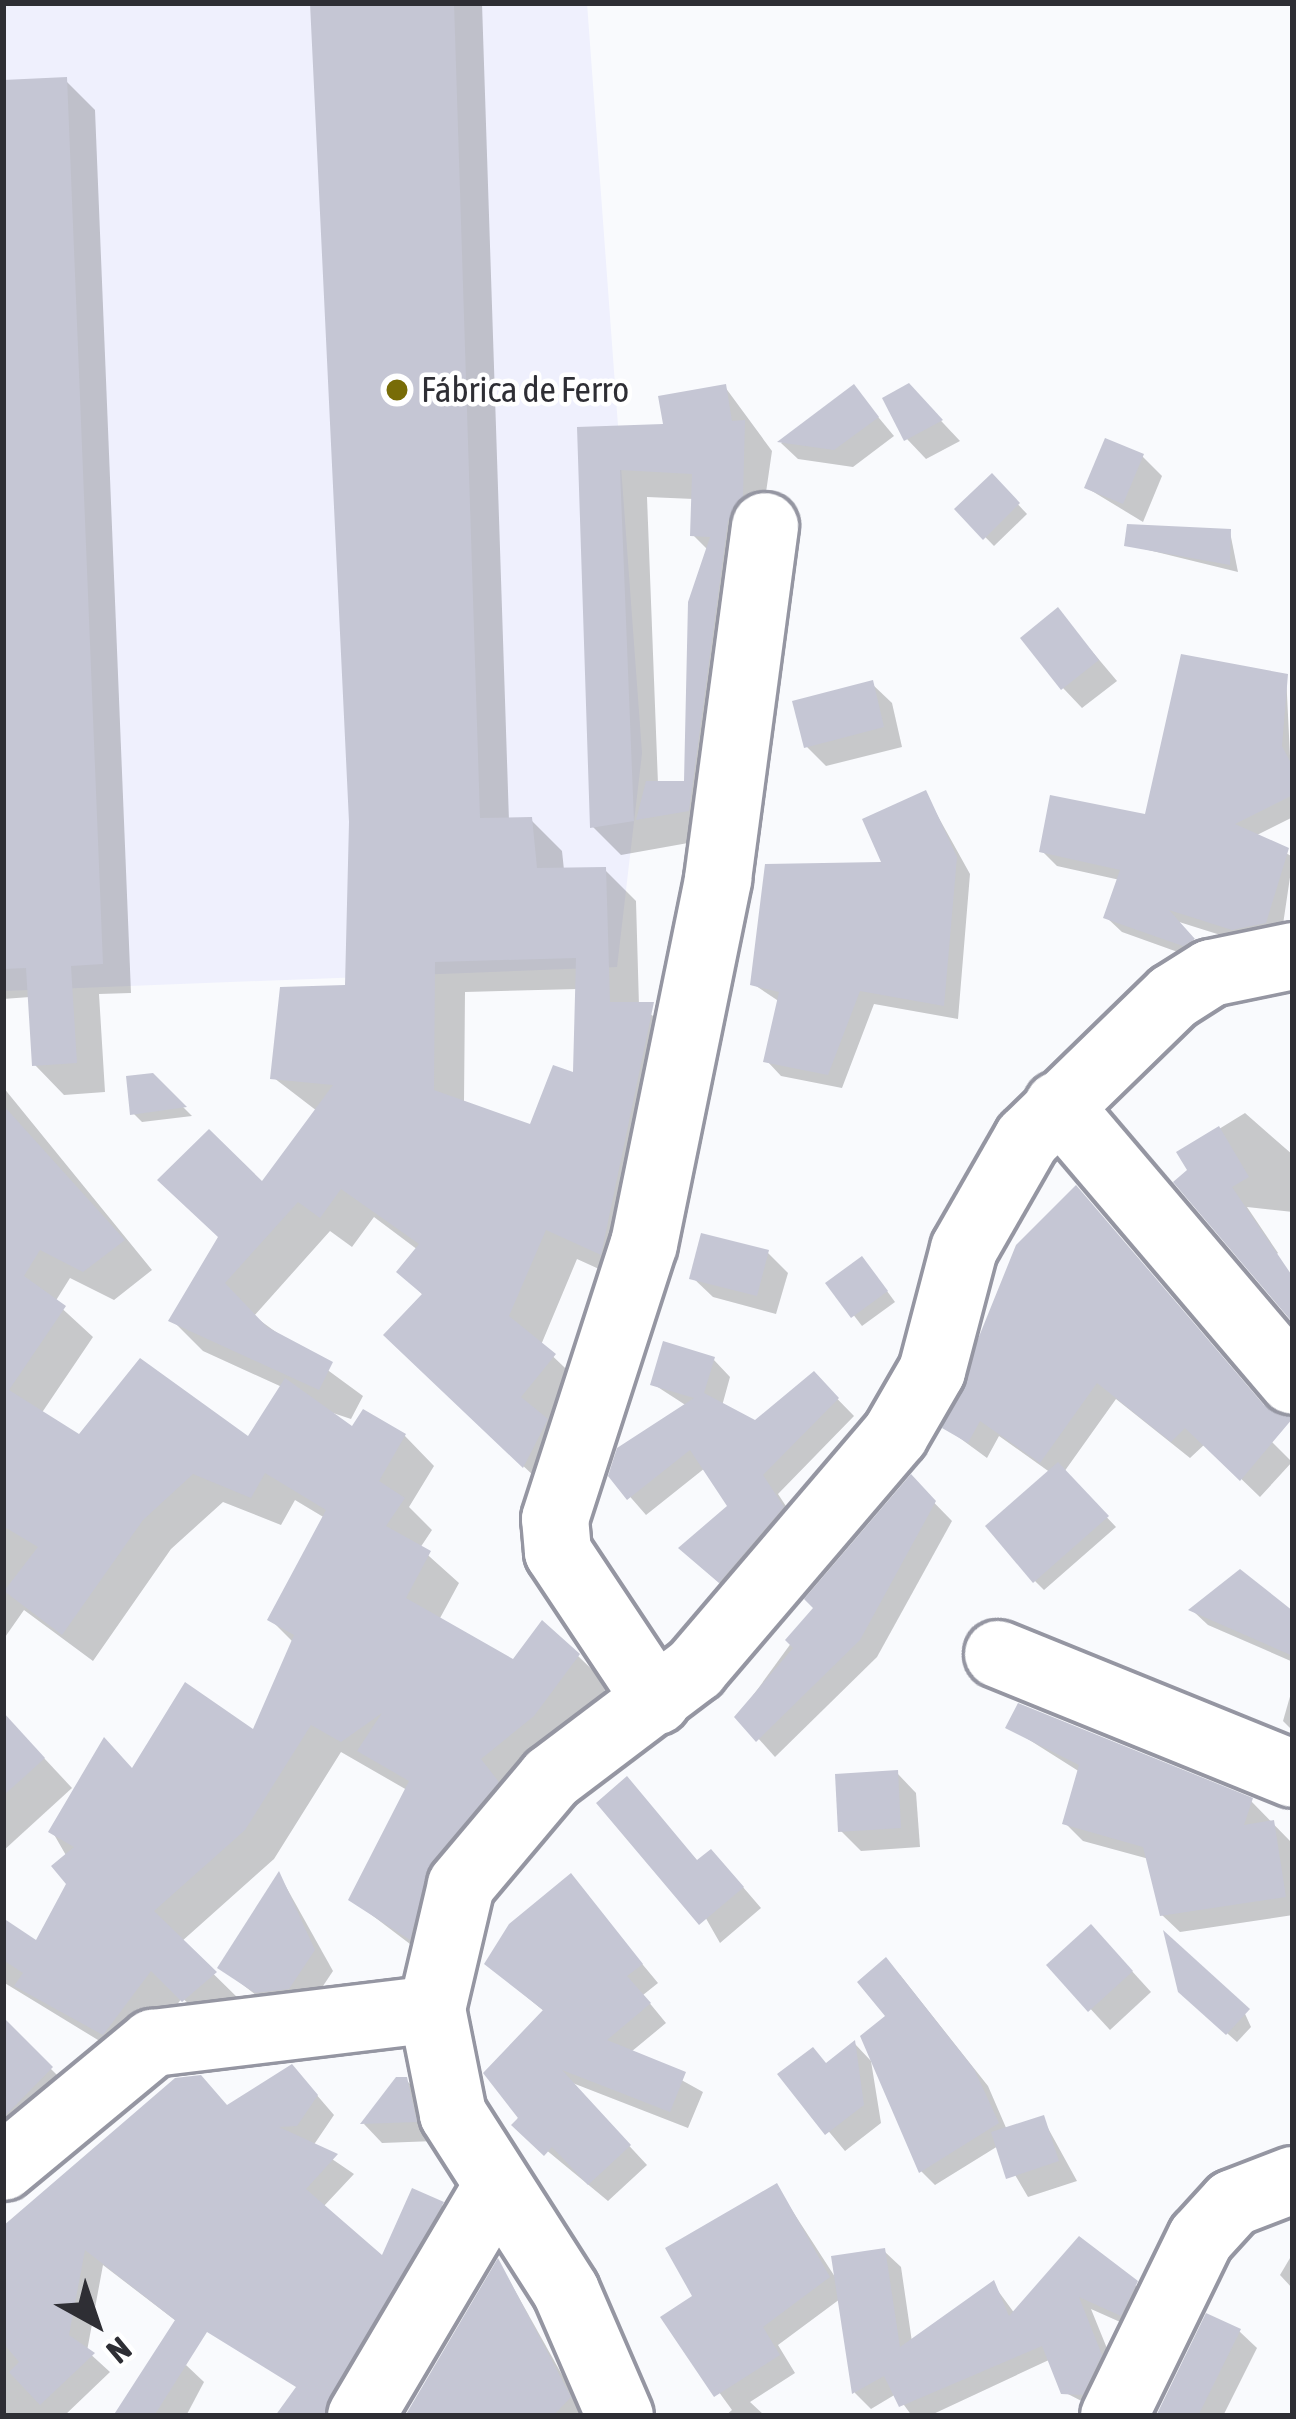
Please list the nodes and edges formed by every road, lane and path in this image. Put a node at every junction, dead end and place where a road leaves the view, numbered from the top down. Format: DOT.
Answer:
graph roads {
  1 [pos="765,526"];
  2 [pos="1293,956"];
  3 [pos="1058,1105"];
  4 [pos="1293,1382"];
  5 [pos="998,1654"];
  6 [pos="657,1701"];
  7 [pos="1293,1774"];
  8 [pos="432,2008"];
  9 [pos="3,2167"];
  10 [pos="1293,2180"];
  11 [pos="497,2186"];
  12 [pos="361,2416"];
  13 [pos="620,2416"];
  14 [pos="1114,2416"];
  1 -- 6 [label="street"];
  2 -- 3 [label="street"];
  3 -- 4 [label="street"];
  3 -- 6 [label="street"];
  5 -- 7 [label="street"];
  6 -- 8 [label="street"];
  8 -- 9 [label="street"];
  8 -- 11 [label="street"];
  10 -- 14 [label="street"];
  11 -- 12 [label="street"];
  11 -- 13 [label="street"];
}
